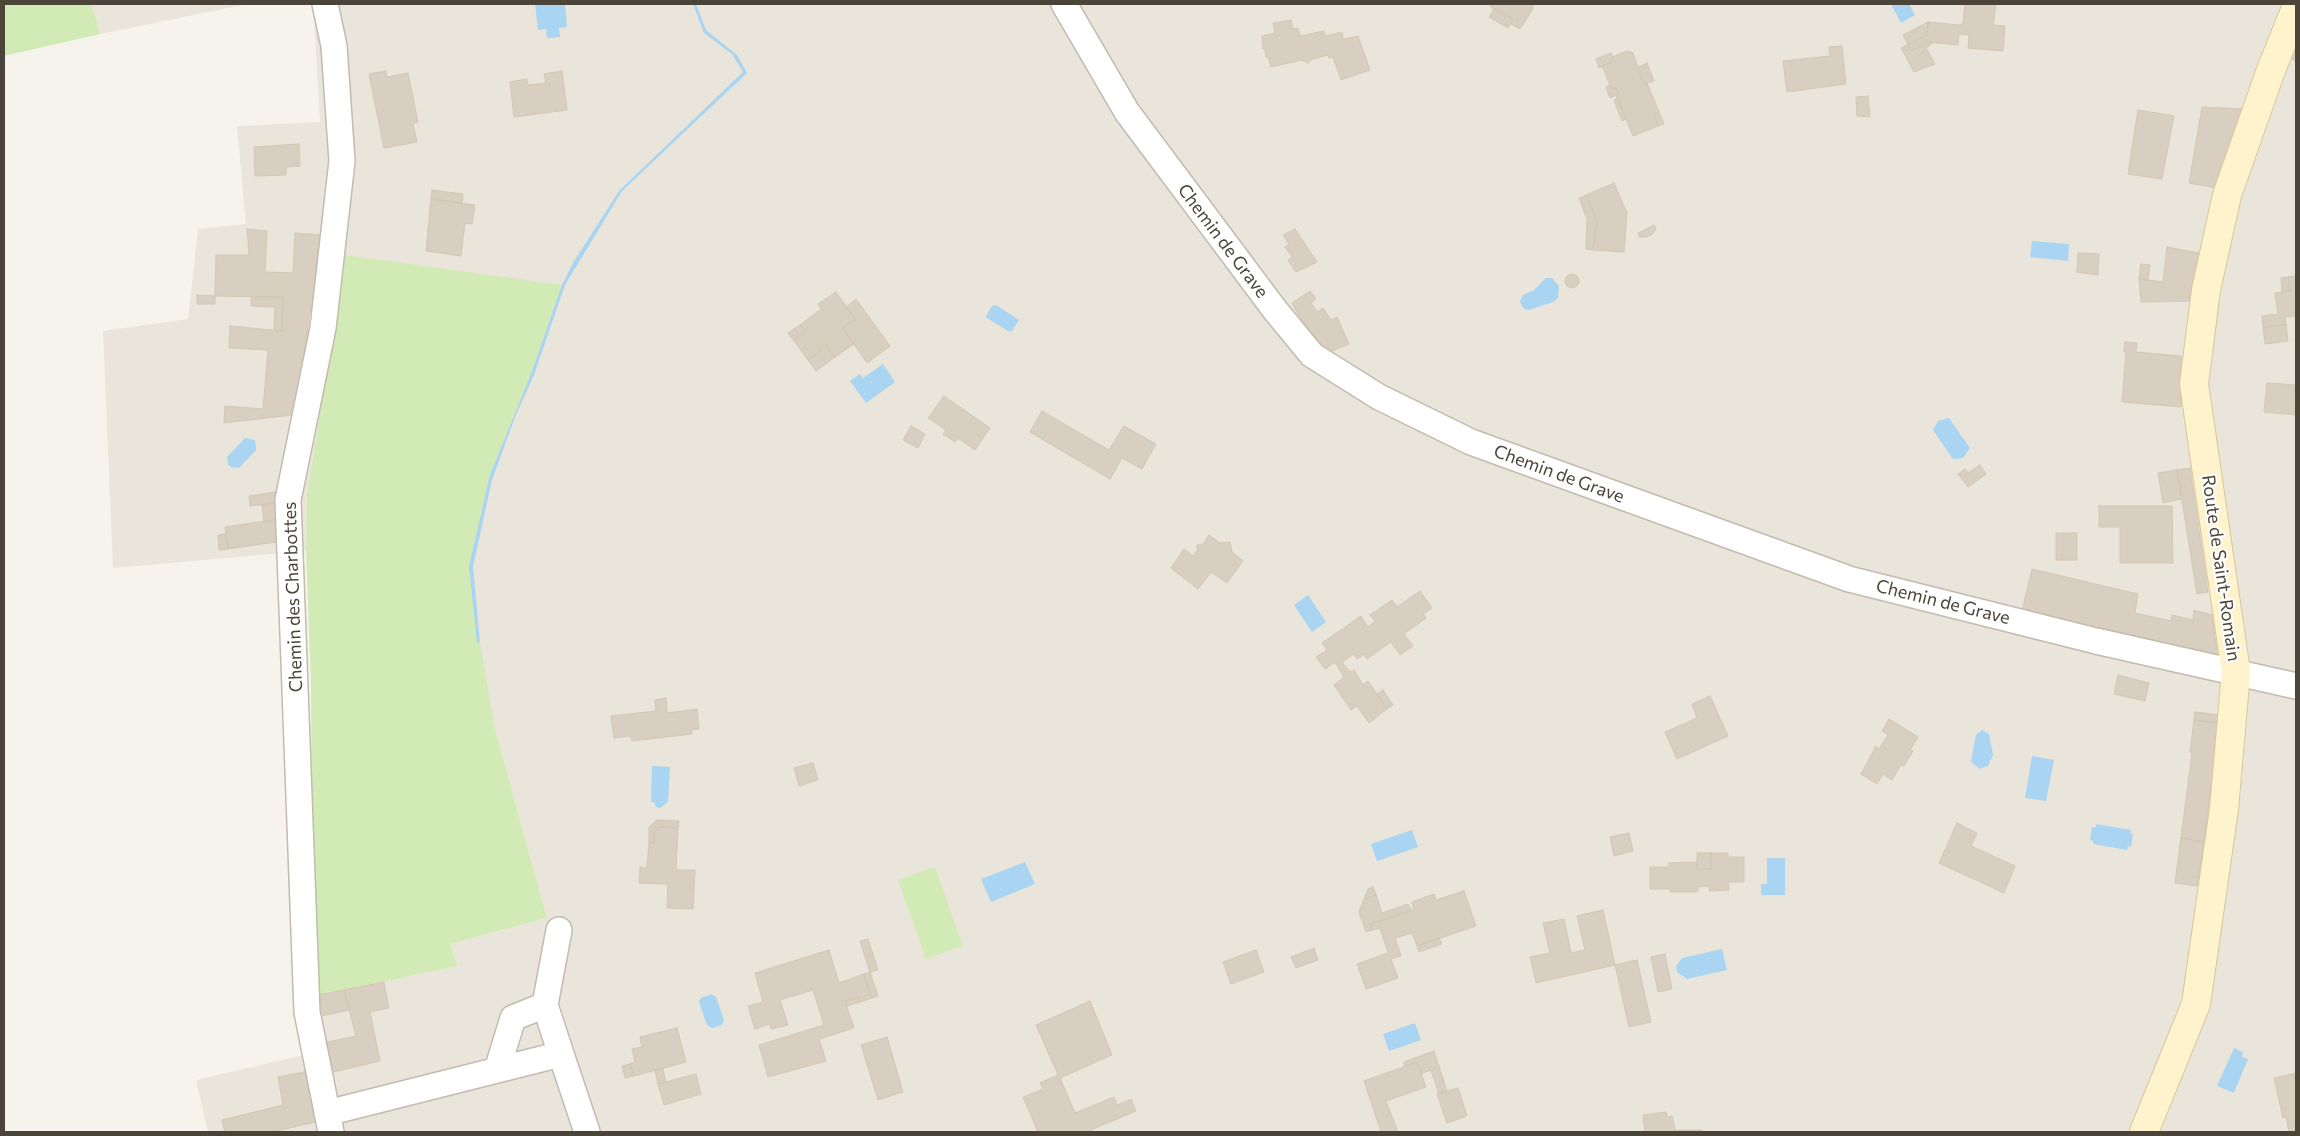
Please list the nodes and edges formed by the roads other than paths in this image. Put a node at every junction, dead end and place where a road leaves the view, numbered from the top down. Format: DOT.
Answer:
graph roads {
  1 [pos="325,4"];
  2 [pos="1064,4"];
  3 [pos="2296,8"];
  4 [pos="2236,672"];
  5 [pos="2296,686"];
  6 [pos="559,930"];
  7 [pos="545,1005"];
  8 [pos="561,1054"];
  9 [pos="496,1070"];
  10 [pos="329,1123"];
  11 [pos="587,1132"];
  12 [pos="2144,1132"];
  1 -- 10 [label="street, Chemin des Charbottes"];
  2 -- 4 [label="street, Chemin de Grave"];
  3 -- 4 [label="main road, Route de Saint-Romain"];
  4 -- 5 [label="street, Chemin de Grave"];
  4 -- 12 [label="main road, Route de Saint-Romain"];
  6 -- 7 [label="street"];
  7 -- 8 [label="street"];
  7 -- 9 [label="street"];
  8 -- 9 [label="street"];
  8 -- 11 [label="street"];
  9 -- 10 [label="street"];
}
